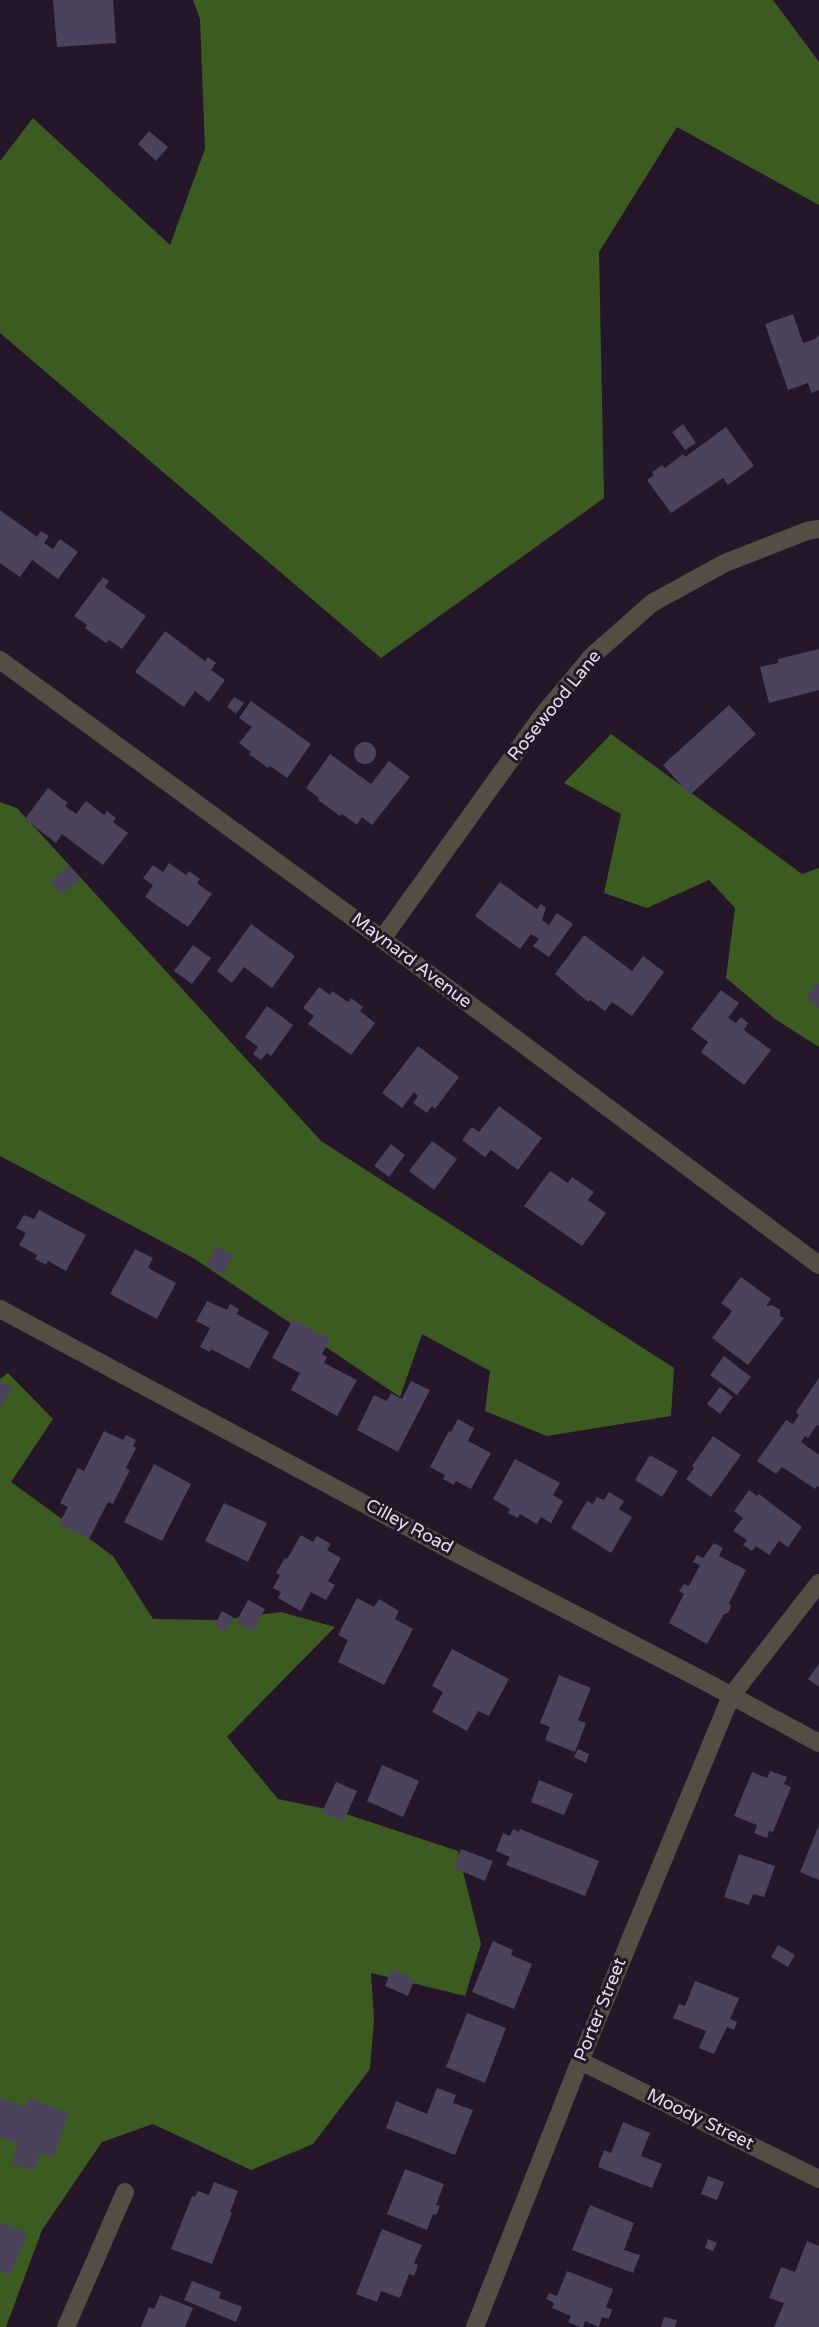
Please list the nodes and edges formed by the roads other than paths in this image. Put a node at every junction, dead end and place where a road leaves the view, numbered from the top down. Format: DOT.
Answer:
graph roads {
  1 [pos="819,529"];
  2 [pos="0,660"];
  3 [pos="382,939"];
  4 [pos="819,1265"];
  5 [pos="0,1309"];
  6 [pos="819,1583"];
  7 [pos="731,1696"];
  8 [pos="819,1743"];
  9 [pos="580,2061"];
  10 [pos="819,2179"];
  11 [pos="125,2192"];
  12 [pos="66,2327"];
  13 [pos="475,2327"];
  1 -- 3 [label="street, Rosewood Lane"];
  2 -- 3 [label="street, Maynard Avenue"];
  3 -- 4 [label="street, Maynard Avenue"];
  5 -- 7 [label="street, Cilley Road"];
  6 -- 7 [label="street, Porter Street"];
  7 -- 8 [label="street, Cilley Road"];
  7 -- 9 [label="street, Porter Street"];
  9 -- 10 [label="street, Moody Street"];
  9 -- 13 [label="street, Porter Street"];
  11 -- 12 [label="street"];
}
